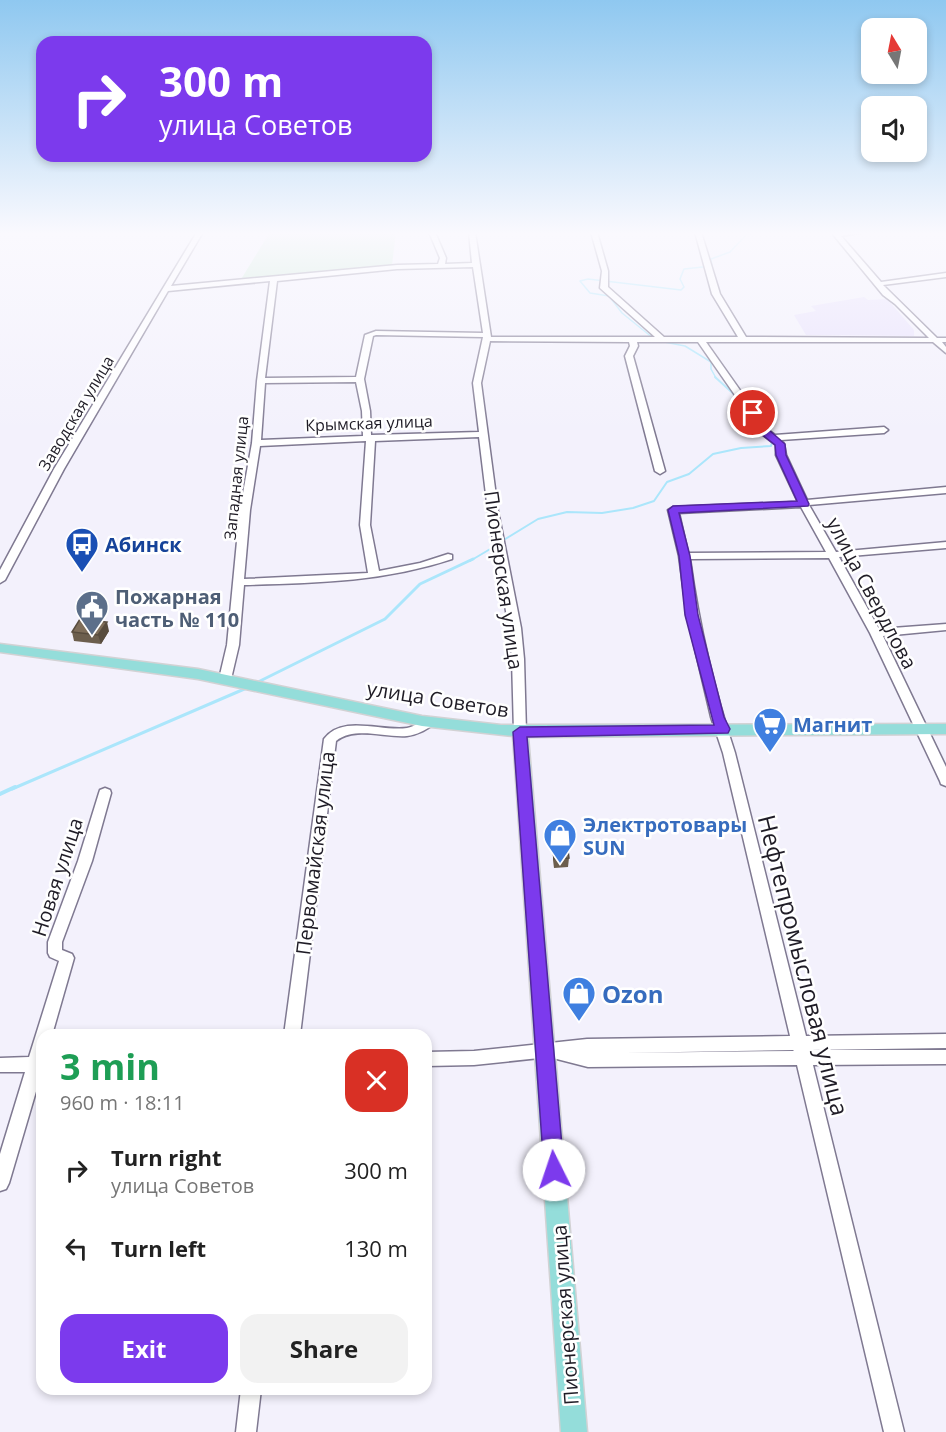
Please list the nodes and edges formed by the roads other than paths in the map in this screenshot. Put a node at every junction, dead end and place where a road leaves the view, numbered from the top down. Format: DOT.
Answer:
graph roads {
  1 [pos="161,299"];
  2 [pos="271,299"];
  3 [pos="481,299"];
  4 [pos="616,299"];
  5 [pos="719,299"];
  6 [pos="894,299"];
  7 [pos="896,299"];
  8 [pos="898,302"];
  9 [pos="487,337"];
  10 [pos="661,338"];
  11 [pos="632,339"];
  12 [pos="700,339"];
  13 [pos="743,339"];
  14 [pos="935,340"];
  15 [pos="946,340"];
  16 [pos="946,351"];
  17 [pos="360,379"];
  18 [pos="261,381"];
  19 [pos="884,430"];
  20 [pos="483,434"];
  21 [pos="369,438"];
  22 [pos="775,438"];
  23 [pos="256,443"];
  24 [pos="660,471"];
  25 [pos="946,490"];
  26 [pos="804,504"];
  27 [pos="946,545"];
  28 [pos="832,555"];
  29 [pos="684,556"];
  30 [pos="448,557"];
  31 [pos="374,575"];
  32 [pos="0,580"];
  33 [pos="240,582"];
  34 [pos="946,627"];
  35 [pos="876,633"];
  36 [pos="0,648"];
  37 [pos="225,679"];
  38 [pos="429,722"];
  39 [pos="723,729"];
  40 [pos="923,729"];
  41 [pos="946,729"];
  42 [pos="520,732"];
  43 [pos="946,782"];
  44 [pos="105,793"];
  45 [pos="46,1029"];
  46 [pos="293,1029"];
  47 [pos="946,1041"];
  48 [pos="545,1051"];
  49 [pos="801,1051"];
  50 [pos="946,1057"];
  51 [pos="432,1059"];
  52 [pos="36,1064"];
  53 [pos="0,1065"];
  54 [pos="36,1070"];
  55 [pos="0,1182"];
  56 [pos="250,1395"];
  57 [pos="246,1432"];
  58 [pos="574,1432"];
  59 [pos="894,1432"];
  1 -- 32 [label="street, Заводская улица"];
  2 -- 18 [label="street, Западная улица"];
  3 -- 9 [label="street, Пионерская улица"];
  4 -- 10 [label="street"];
  5 -- 13 [label="street"];
  6 -- 8 [label="street"];
  7 -- 8 [label="street"];
  8 -- 14 [label="street"];
  9 -- 11 [label="street"];
  9 -- 17 [label="street"];
  9 -- 20 [label="street, Пионерская улица"];
  10 -- 11 [label="street"];
  10 -- 12 [label="street"];
  11 -- 24 [label="street"];
  12 -- 13 [label="street"];
  12 -- 22 [label="street, улица Свердлова"];
  13 -- 14 [label="street"];
  14 -- 15 [label="street"];
  14 -- 16 [label="street"];
  17 -- 18 [label="street"];
  17 -- 21 [label="street"];
  18 -- 23 [label="street, Западная улица"];
  19 -- 22 [label="street"];
  20 -- 21 [label="street, Крымская улица"];
  20 -- 42 [label="street, Пионерская улица"];
  21 -- 23 [label="street, Крымская улица"];
  21 -- 31 [label="street"];
  22 -- 26 [label="street, улица Свердлова"];
  23 -- 33 [label="street, Западная улица"];
  25 -- 26 [label="street"];
  26 -- 28 [label="street, улица Свердлова"];
  26 -- 29 [label="street, Нефтепромысловая улица"];
  27 -- 28 [label="street"];
  28 -- 29 [label="street"];
  28 -- 35 [label="street, улица Свердлова"];
  29 -- 39 [label="street, Нефтепромысловая улица"];
  30 -- 31 [label="street"];
  31 -- 33 [label="street"];
  33 -- 37 [label="street, Западная улица"];
  34 -- 35 [label="street"];
  35 -- 40 [label="street, улица Свердлова"];
  36 -- 37 [label="main road, улица Советов"];
  37 -- 38 [label="main road, улица Советов"];
  38 -- 42 [label="main road, улица Советов"];
  38 -- 46 [label="street, Первомайская улица"];
  39 -- 40 [label="main road, улица Советов"];
  39 -- 42 [label="main road, улица Советов"];
  39 -- 49 [label="street, Нефтепромысловая улица"];
  40 -- 41 [label="main road, улица Советов"];
  40 -- 43 [label="street, улица Свердлова"];
  42 -- 48 [label="main road, Пионерская улица"];
  44 -- 45 [label="street, Новая улица"];
  47 -- 49 [label="street"];
  48 -- 49 [label="street"];
  48 -- 51 [label="street"];
  48 -- 58 [label="main road, Пионерская улица"];
  49 -- 50 [label="street"];
  49 -- 59 [label="street, Нефтепромысловая улица"];
  52 -- 53 [label="street"];
  54 -- 55 [label="street"];
  56 -- 57 [label="street"];
}
